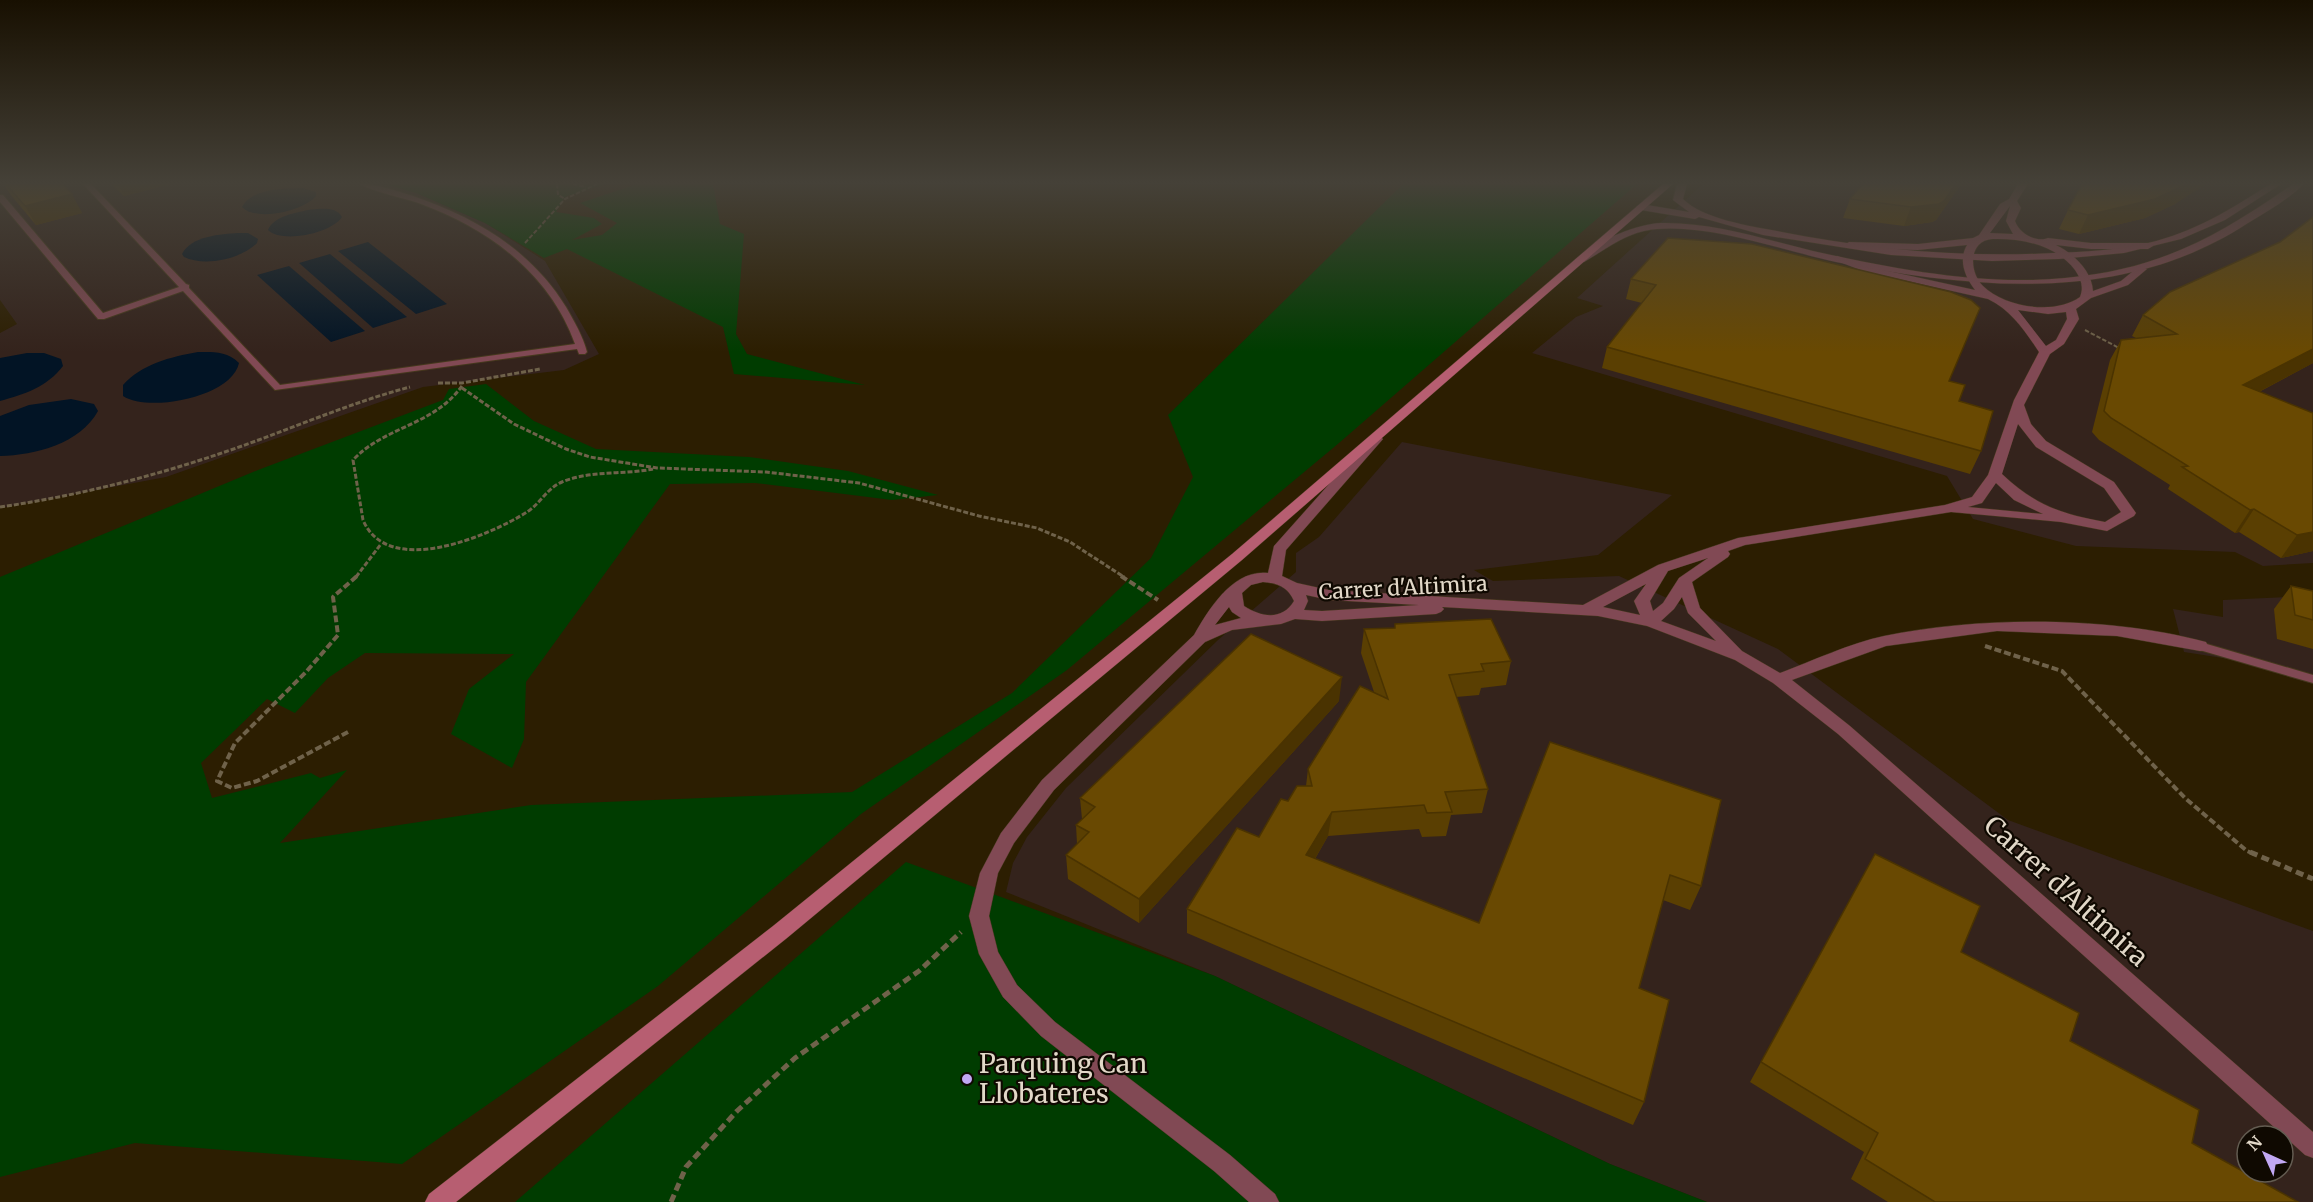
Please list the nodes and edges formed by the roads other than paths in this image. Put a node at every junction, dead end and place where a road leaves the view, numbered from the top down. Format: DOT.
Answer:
graph roads {
  1 [pos="36,240"];
  2 [pos="141,240"];
  3 [pos="496,240"];
  4 [pos="1603,240"];
  5 [pos="1616,240"];
  6 [pos="1755,240"];
  7 [pos="1809,240"];
  8 [pos="1971,240"];
  9 [pos="1978,240"];
  10 [pos="2037,240"];
  11 [pos="2167,240"];
  12 [pos="2212,240"];
  13 [pos="1829,244"];
  14 [pos="2148,246"];
  15 [pos="2067,256"];
  16 [pos="1834,258"];
  17 [pos="1969,258"];
  18 [pos="1580,260"];
  19 [pos="2142,269"];
  20 [pos="2086,280"];
  21 [pos="1974,281"];
  22 [pos="186,287"];
  23 [pos="2087,296"];
  24 [pos="1996,299"];
  25 [pos="2070,308"];
  26 [pos="2045,352"];
  27 [pos="2018,405"];
  28 [pos="1388,428"];
  29 [pos="1995,475"];
  30 [pos="1947,509"];
  31 [pos="2065,519"];
  32 [pos="1743,541"];
  33 [pos="1663,568"];
  34 [pos="1274,578"];
  35 [pos="1684,581"];
  36 [pos="1294,587"];
  37 [pos="1236,588"];
  38 [pos="1515,605"];
  39 [pos="1586,610"];
  40 [pos="1293,614"];
  41 [pos="1264,621"];
  42 [pos="1650,622"];
  43 [pos="1200,638"];
  44 [pos="2200,646"];
  45 [pos="1741,656"];
  46 [pos="1779,679"];
  47 [pos="2313,679"];
  48 [pos="2313,1146"];
  49 [pos="437,1202"];
  50 [pos="1267,1202"];
  1 -- 22 [label="lane"];
  2 -- 22 [label="lane"];
  3 -- 22 [label="lane"];
  4 -- 18 [label="main road"];
  5 -- 18 [label="street"];
  6 -- 16 [label="street"];
  7 -- 13 [label="street"];
  8 -- 13 [label="street"];
  9 -- 17 [label="street"];
  10 -- 14 [label="street"];
  10 -- 15 [label="street"];
  11 -- 14 [label="street"];
  12 -- 19 [label="street"];
  13 -- 17 [label="street"];
  14 -- 15 [label="street"];
  15 -- 17 [label="street"];
  15 -- 20 [label="street"];
  16 -- 21 [label="street"];
  16 -- 24 [label="street"];
  17 -- 21 [label="street"];
  18 -- 28 [label="main road"];
  19 -- 20 [label="street"];
  19 -- 23 [label="street"];
  20 -- 21 [label="street"];
  20 -- 23 [label="street"];
  21 -- 24 [label="street"];
  23 -- 25 [label="street"];
  24 -- 25 [label="street"];
  24 -- 26 [label="street"];
  25 -- 26 [label="street"];
  26 -- 27 [label="street"];
  27 -- 29 [label="street"];
  27 -- 31 [label="street"];
  28 -- 34 [label="street"];
  28 -- 49 [label="main road"];
  29 -- 30 [label="street"];
  29 -- 31 [label="street"];
  30 -- 31 [label="street"];
  30 -- 32 [label="street"];
  32 -- 33 [label="street"];
  32 -- 35 [label="street"];
  33 -- 39 [label="street"];
  33 -- 42 [label="street"];
  34 -- 36 [label="street"];
  34 -- 37 [label="street"];
  35 -- 42 [label="street"];
  35 -- 45 [label="street"];
  36 -- 38 [label="street, Carrer d'Altimira"];
  36 -- 40 [label="street"];
  37 -- 41 [label="street"];
  37 -- 43 [label="street"];
  38 -- 39 [label="street, Carrer d'Altimira"];
  38 -- 40 [label="street, Carrer d'Altimira"];
  39 -- 42 [label="street, Carrer d'Altimira"];
  40 -- 41 [label="street"];
  41 -- 43 [label="street"];
  42 -- 45 [label="street, Carrer d'Altimira"];
  43 -- 50 [label="street"];
  44 -- 46 [label="street"];
  44 -- 47 [label="lane"];
  45 -- 46 [label="street, Carrer d'Altimira"];
  46 -- 48 [label="street, Carrer d'Altimira"];
}
